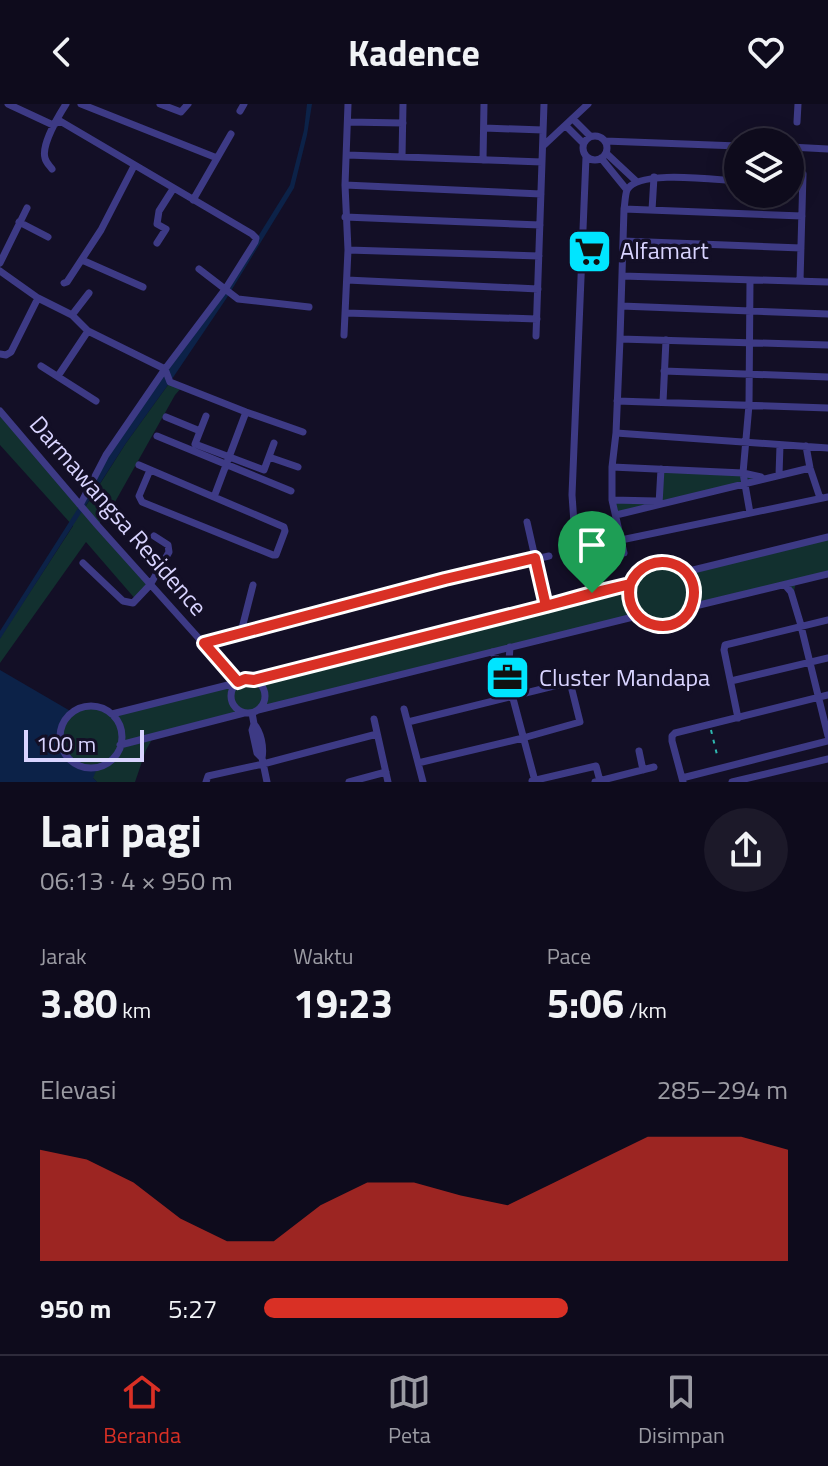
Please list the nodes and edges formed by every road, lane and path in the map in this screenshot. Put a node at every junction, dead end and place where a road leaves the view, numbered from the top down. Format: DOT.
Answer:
graph roads {
  1 [pos="8,104"];
  2 [pos="66,104"];
  3 [pos="81,104"];
  4 [pos="160,104"];
  5 [pos="188,104"];
  6 [pos="348,104"];
  7 [pos="403,104"];
  8 [pos="484,104"];
  9 [pos="544,104"];
  10 [pos="575,104"];
  11 [pos="588,104"];
  12 [pos="798,104"];
  13 [pos="580,112"];
  14 [pos="573,119"];
  15 [pos="348,122"];
  16 [pos="797,122"];
  17 [pos="403,123"];
  18 [pos="53,125"];
  19 [pos="566,126"];
  20 [pos="484,128"];
  21 [pos="543,130"];
  22 [pos="231,134"];
  23 [pos="590,136"];
  24 [pos="605,141"];
  25 [pos="583,143"];
  26 [pos="724,145"];
  27 [pos="543,146"];
  28 [pos="804,148"];
  29 [pos="828,149"];
  30 [pos="347,155"];
  31 [pos="604,156"];
  32 [pos="402,157"];
  33 [pos="586,157"];
  34 [pos="217,158"];
  35 [pos="483,160"];
  36 [pos="542,162"];
  37 [pos="134,166"];
  38 [pos="52,169"];
  39 [pos="654,177"];
  40 [pos="724,180"];
  41 [pos="636,181"];
  42 [pos="345,185"];
  43 [pos="173,189"];
  44 [pos="627,190"];
  45 [pos="541,194"];
  46 [pos="193,200"];
  47 [pos="27,208"];
  48 [pos="802,208"];
  49 [pos="624,209"];
  50 [pos="652,210"];
  51 [pos="802,216"];
  52 [pos="345,217"];
  53 [pos="19,222"];
  54 [pos="540,225"];
  55 [pos="48,237"];
  56 [pos="623,241"];
  57 [pos="157,243"];
  58 [pos="801,248"];
  59 [pos="348,250"];
  60 [pos="539,256"];
  61 [pos="82,260"];
  62 [pos="0,263"];
  63 [pos="199,269"];
  64 [pos="0,271"];
  65 [pos="622,276"];
  66 [pos="347,280"];
  67 [pos="750,280"];
  68 [pos="800,281"];
  69 [pos="828,282"];
  70 [pos="64,283"];
  71 [pos="143,287"];
  72 [pos="226,288"];
  73 [pos="538,289"];
  74 [pos="89,293"];
  75 [pos="38,298"];
  76 [pos="621,306"];
  77 [pos="309,307"];
  78 [pos="750,311"];
  79 [pos="346,313"];
  80 [pos="828,314"];
  81 [pos="72,315"];
  82 [pos="537,319"];
  83 [pos="88,331"];
  84 [pos="344,335"];
  85 [pos="536,336"];
  86 [pos="620,339"];
  87 [pos="666,340"];
  88 [pos="750,342"];
  89 [pos="828,345"];
  90 [pos="0,354"];
  91 [pos="41,366"];
  92 [pos="165,369"];
  93 [pos="664,371"];
  94 [pos="749,374"];
  95 [pos="58,376"];
  96 [pos="828,377"];
  97 [pos="96,401"];
  98 [pos="617,401"];
  99 [pos="663,402"];
  100 [pos="749,405"];
  101 [pos="828,408"];
  102 [pos="0,411"];
  103 [pos="246,412"];
  104 [pos="206,416"];
  105 [pos="166,417"];
  106 [pos="200,431"];
  107 [pos="303,432"];
  108 [pos="616,433"];
  109 [pos="157,436"];
  110 [pos="744,442"];
  111 [pos="274,443"];
  112 [pos="780,445"];
  113 [pos="806,446"];
  114 [pos="828,448"];
  115 [pos="269,457"];
  116 [pos="228,460"];
  117 [pos="139,465"];
  118 [pos="298,467"];
  119 [pos="612,467"];
  120 [pos="810,468"];
  121 [pos="661,469"];
  122 [pos="150,470"];
  123 [pos="743,473"];
  124 [pos="779,475"];
  125 [pos="766,477"];
  126 [pos="744,483"];
  127 [pos="291,491"];
  128 [pos="214,497"];
  129 [pos="824,497"];
  130 [pos="612,500"];
  131 [pos="658,503"];
  132 [pos="80,505"];
  133 [pos="750,513"];
  134 [pos="616,515"];
  135 [pos="527,522"];
  136 [pos="154,536"];
  137 [pos="828,537"];
  138 [pos="621,540"];
  139 [pos="624,553"];
  140 [pos="549,556"];
  141 [pos="535,558"];
  142 [pos="83,563"];
  143 [pos="685,572"];
  144 [pos="828,574"];
  145 [pos="796,582"];
  146 [pos="630,584"];
  147 [pos="150,585"];
  148 [pos="253,585"];
  149 [pos="785,585"];
  150 [pos="792,592"];
  151 [pos="592,593"];
  152 [pos="546,606"];
  153 [pos="691,607"];
  154 [pos="637,616"];
  155 [pos="828,620"];
  156 [pos="800,624"];
  157 [pos="241,632"];
  158 [pos="204,643"];
  159 [pos="510,647"];
  160 [pos="492,652"];
  161 [pos="828,658"];
  162 [pos="504,662"];
  163 [pos="810,662"];
  164 [pos="254,680"];
  165 [pos="731,681"];
  166 [pos="237,682"];
  167 [pos="512,694"];
  168 [pos="824,696"];
  169 [pos="404,709"];
  170 [pos="252,712"];
  171 [pos="112,714"];
  172 [pos="738,718"];
  173 [pos="374,719"];
  174 [pos="408,722"];
  175 [pos="709,725"];
  176 [pos="377,734"];
  177 [pos="523,738"];
  178 [pos="828,738"];
  179 [pos="120,745"];
  180 [pos="639,751"];
  181 [pos="828,759"];
  182 [pos="262,761"];
  183 [pos="418,763"];
  184 [pos="654,767"];
  185 [pos="721,768"];
  186 [pos="643,770"];
  187 [pos="386,772"];
  188 [pos="569,772"];
  189 [pos="682,780"];
  190 [pos="598,781"];
  191 [pos="206,782"];
  192 [pos="267,782"];
  193 [pos="349,782"];
  194 [pos="388,782"];
  195 [pos="423,782"];
  196 [pos="532,782"];
  197 [pos="571,782"];
  198 [pos="732,782"];
  1 -- 18 [label="street"];
  2 -- 18 [label="street"];
  3 -- 34 [label="street"];
  4 -- 5 [label="street"];
  6 -- 15 [label="street"];
  7 -- 17 [label="street"];
  8 -- 20 [label="street"];
  9 -- 21 [label="street"];
  10 -- 13 [label="street"];
  11 -- 13 [label="street"];
  12 -- 16 [label="street"];
  13 -- 14 [label="street"];
  14 -- 19 [label="street"];
  14 -- 23 [label="street"];
  15 -- 17 [label="street"];
  15 -- 30 [label="street"];
  17 -- 32 [label="street"];
  18 -- 37 [label="street"];
  18 -- 38 [label="street"];
  19 -- 25 [label="street"];
  19 -- 27 [label="street"];
  20 -- 21 [label="street"];
  20 -- 35 [label="street"];
  21 -- 27 [label="street"];
  22 -- 34 [label="street"];
  23 -- 24 [label="street"];
  23 -- 25 [label="street"];
  24 -- 26 [label="street"];
  24 -- 31 [label="street"];
  25 -- 33 [label="street"];
  27 -- 36 [label="street"];
  28 -- 29 [label="street"];
  30 -- 32 [label="street"];
  30 -- 42 [label="street"];
  31 -- 33 [label="street"];
  31 -- 41 [label="street"];
  31 -- 44 [label="street"];
  32 -- 35 [label="street"];
  33 -- 151 [label="street"];
  34 -- 46 [label="street"];
  35 -- 36 [label="street"];
  36 -- 45 [label="street"];
  37 -- 43 [label="street"];
  37 -- 61 [label="street"];
  39 -- 40 [label="street"];
  39 -- 41 [label="street"];
  39 -- 50 [label="street"];
  41 -- 44 [label="street"];
  42 -- 45 [label="street"];
  42 -- 52 [label="street"];
  43 -- 46 [label="street"];
  43 -- 57 [label="street"];
  44 -- 49 [label="street"];
  45 -- 54 [label="street"];
  46 -- 72 [label="street"];
  47 -- 53 [label="street"];
  48 -- 51 [label="street"];
  49 -- 50 [label="street"];
  49 -- 56 [label="street"];
  50 -- 51 [label="street"];
  51 -- 58 [label="street"];
  52 -- 54 [label="street"];
  52 -- 59 [label="street"];
  53 -- 55 [label="street"];
  53 -- 62 [label="street"];
  54 -- 60 [label="street"];
  56 -- 58 [label="street"];
  56 -- 65 [label="street"];
  58 -- 68 [label="street"];
  59 -- 60 [label="street"];
  59 -- 66 [label="street"];
  60 -- 73 [label="street"];
  61 -- 70 [label="street"];
  61 -- 71 [label="street"];
  63 -- 72 [label="street"];
  64 -- 75 [label="street"];
  65 -- 67 [label="street"];
  65 -- 76 [label="street"];
  66 -- 73 [label="street"];
  66 -- 79 [label="street"];
  67 -- 68 [label="street"];
  67 -- 78 [label="street"];
  68 -- 69 [label="street"];
  72 -- 77 [label="street"];
  72 -- 92 [label="street"];
  73 -- 82 [label="street"];
  74 -- 81 [label="street"];
  75 -- 81 [label="street"];
  75 -- 90 [label="street"];
  76 -- 78 [label="street"];
  76 -- 86 [label="street"];
  78 -- 80 [label="street"];
  78 -- 88 [label="street"];
  79 -- 82 [label="street"];
  79 -- 84 [label="street"];
  81 -- 83 [label="street"];
  82 -- 85 [label="street"];
  83 -- 92 [label="street"];
  83 -- 95 [label="street"];
  86 -- 87 [label="street"];
  86 -- 98 [label="street"];
  87 -- 88 [label="street"];
  87 -- 93 [label="street"];
  88 -- 89 [label="street"];
  88 -- 94 [label="street"];
  91 -- 95 [label="street"];
  92 -- 103 [label="street"];
  92 -- 132 [label="street"];
  93 -- 94 [label="street"];
  93 -- 99 [label="street"];
  94 -- 96 [label="street"];
  94 -- 100 [label="street"];
  95 -- 97 [label="street"];
  98 -- 99 [label="street"];
  98 -- 108 [label="street"];
  99 -- 100 [label="street"];
  100 -- 101 [label="street"];
  100 -- 110 [label="street"];
  102 -- 132 [label="street, Darmawangsa Residence"];
  103 -- 107 [label="street"];
  103 -- 116 [label="street"];
  104 -- 106 [label="street"];
  105 -- 106 [label="street"];
  106 -- 116 [label="street"];
  108 -- 110 [label="street"];
  108 -- 119 [label="street"];
  109 -- 116 [label="street"];
  110 -- 112 [label="street"];
  110 -- 123 [label="street"];
  111 -- 115 [label="street"];
  112 -- 113 [label="street"];
  112 -- 124 [label="street"];
  113 -- 114 [label="street"];
  113 -- 120 [label="street"];
  115 -- 116 [label="street"];
  115 -- 118 [label="street"];
  116 -- 127 [label="street"];
  116 -- 128 [label="street"];
  117 -- 122 [label="street"];
  119 -- 121 [label="street"];
  119 -- 130 [label="street"];
  120 -- 124 [label="street"];
  120 -- 129 [label="street"];
  121 -- 123 [label="street"];
  121 -- 131 [label="street"];
  122 -- 128 [label="street"];
  122 -- 128 [label="street"];
  123 -- 125 [label="street"];
  123 -- 126 [label="street"];
  124 -- 125 [label="street"];
  125 -- 126 [label="street"];
  126 -- 131 [label="street"];
  126 -- 133 [label="street"];
  129 -- 133 [label="street"];
  130 -- 131 [label="street"];
  130 -- 134 [label="street"];
  131 -- 134 [label="street"];
  132 -- 147 [label="street, Darmawangsa Residence"];
  133 -- 138 [label="street"];
  134 -- 138 [label="street"];
  135 -- 141 [label="street"];
  136 -- 147 [label="street"];
  137 -- 143 [label="street"];
  138 -- 139 [label="street"];
  140 -- 141 [label="street"];
  141 -- 152 [label="street"];
  141 -- 157 [label="street"];
  142 -- 147 [label="street"];
  143 -- 146 [label="street"];
  143 -- 153 [label="street"];
  144 -- 145 [label="street"];
  145 -- 149 [label="street"];
  145 -- 150 [label="street"];
  146 -- 151 [label="street"];
  146 -- 154 [label="street"];
  147 -- 158 [label="street, Darmawangsa Residence"];
  148 -- 157 [label="street"];
  149 -- 150 [label="street"];
  149 -- 153 [label="street"];
  150 -- 156 [label="street"];
  151 -- 152 [label="street"];
  152 -- 164 [label="street"];
  153 -- 154 [label="street"];
  154 -- 159 [label="street"];
  155 -- 156 [label="street"];
  156 -- 163 [label="street"];
  156 -- 165 [label="street"];
  157 -- 158 [label="street"];
  158 -- 166 [label="street, Darmawangsa Residence"];
  159 -- 160 [label="street"];
  159 -- 162 [label="street"];
  160 -- 162 [label="street"];
  160 -- 170 [label="street"];
  161 -- 163 [label="street"];
  162 -- 167 [label="street"];
  163 -- 165 [label="street"];
  163 -- 168 [label="street"];
  164 -- 166 [label="street"];
  164 -- 170 [label="street"];
  165 -- 172 [label="street"];
  166 -- 170 [label="street"];
  166 -- 171 [label="street"];
  167 -- 174 [label="street"];
  167 -- 177 [label="street"];
  167 -- 177 [label="street"];
  168 -- 172 [label="street"];
  168 -- 178 [label="street"];
  169 -- 174 [label="street"];
  170 -- 179 [label="street"];
  170 -- 182 [label="street"];
  171 -- 179 [label="street"];
  171 -- 179 [label="street"];
  172 -- 175 [label="street"];
  173 -- 176 [label="street"];
  174 -- 183 [label="street"];
  175 -- 185 [label="path"];
  175 -- 189 [label="street"];
  176 -- 182 [label="street"];
  176 -- 187 [label="street"];
  177 -- 183 [label="street"];
  177 -- 196 [label="street"];
  178 -- 185 [label="street"];
  180 -- 186 [label="street"];
  181 -- 198 [label="street"];
  182 -- 191 [label="street"];
  182 -- 192 [label="street"];
  183 -- 195 [label="street"];
  184 -- 186 [label="street"];
  185 -- 189 [label="street"];
  186 -- 190 [label="street"];
  187 -- 193 [label="street"];
  187 -- 194 [label="street"];
  188 -- 190 [label="street"];
  188 -- 196 [label="street"];
  188 -- 197 [label="street"];
}
